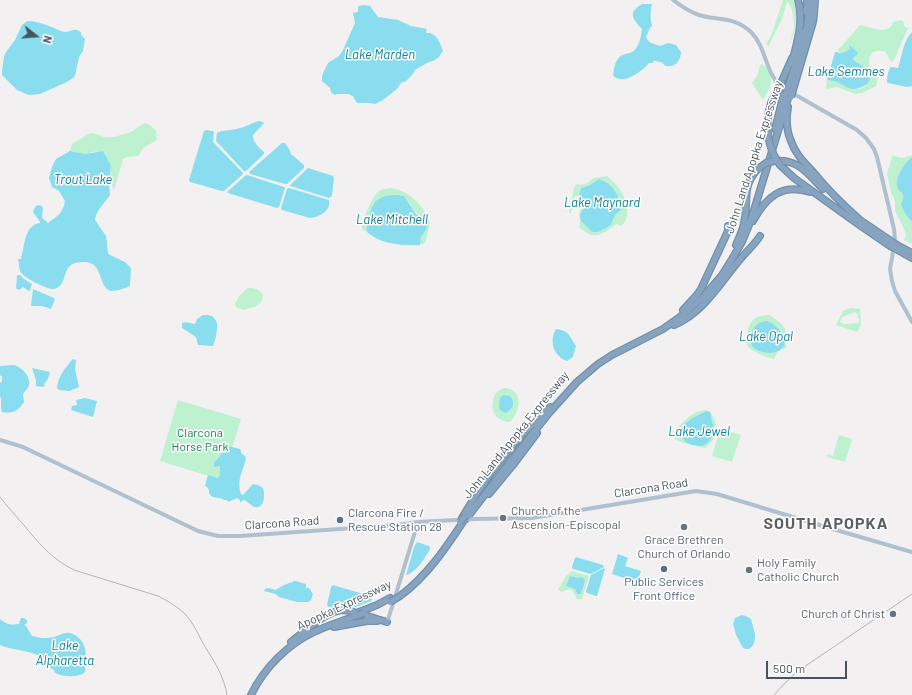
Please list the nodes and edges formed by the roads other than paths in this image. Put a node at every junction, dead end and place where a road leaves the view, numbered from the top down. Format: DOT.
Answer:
graph roads {
  1 [pos="673,0"];
  2 [pos="676,0"];
  3 [pos="798,0"];
  4 [pos="807,0"];
  5 [pos="813,0"];
  6 [pos="770,70"];
  7 [pos="786,87"];
  8 [pos="787,95"];
  9 [pos="824,200"];
  10 [pos="860,220"];
  11 [pos="728,226"];
  12 [pos="760,236"];
  13 [pos="891,243"];
  14 [pos="739,244"];
  15 [pos="897,247"];
  16 [pos="912,253"];
  17 [pos="912,258"];
  18 [pos="683,310"];
  19 [pos="912,322"];
  20 [pos="663,329"];
  21 [pos="646,336"];
  22 [pos="0,440"];
  23 [pos="464,519"];
  24 [pos="418,522"];
  25 [pos="912,552"];
  26 [pos="358,614"];
  27 [pos="387,623"];
  28 [pos="304,638"];
  29 [pos="286,646"];
  30 [pos="275,659"];
  31 [pos="248,695"];
  32 [pos="251,695"];
  1 -- 6 [label="main road"];
  2 -- 6 [label="main road"];
  3 -- 7 [label="highway"];
  4 -- 7 [label="highway, John Land Apopka Expressway"];
  5 -- 7 [label="highway"];
  6 -- 19 [label="main road"];
  7 -- 8 [label="highway, bridge"];
  7 -- 9 [label="highway, bridge"];
  8 -- 10 [label="highway"];
  8 -- 14 [label="highway, John Land Apopka Expressway"];
  8 -- 14 [label="highway, John Land Apopka Expressway"];
  9 -- 13 [label="highway"];
  9 -- 14 [label="highway"];
  10 -- 13 [label="highway"];
  10 -- 14 [label="highway, bridge"];
  11 -- 18 [label="highway"];
  12 -- 20 [label="highway"];
  13 -- 15 [label="highway, bridge"];
  14 -- 18 [label="highway, John Land Apopka Expressway"];
  14 -- 20 [label="highway, John Land Apopka Expressway"];
  15 -- 16 [label="highway"];
  15 -- 17 [label="highway"];
  18 -- 21 [label="highway, John Land Apopka Expressway"];
  20 -- 21 [label="highway, John Land Apopka Expressway"];
  21 -- 23 [label="highway, John Land Apopka Expressway"];
  22 -- 24 [label="main road, Clarcona Road"];
  23 -- 26 [label="highway, Apopka Expressway, bridge"];
  24 -- 25 [label="main road, Clarcona Road"];
  24 -- 27 [label="main road"];
  26 -- 28 [label="highway, Apopka Expressway"];
  26 -- 29 [label="highway, Apopka Expressway"];
  27 -- 28 [label="highway"];
  27 -- 29 [label="highway"];
  28 -- 30 [label="highway, Apopka Expressway"];
  29 -- 30 [label="highway, Apopka Expressway"];
  30 -- 31 [label="highway, Apopka Expressway"];
  30 -- 32 [label="highway, Apopka Expressway"];
}
